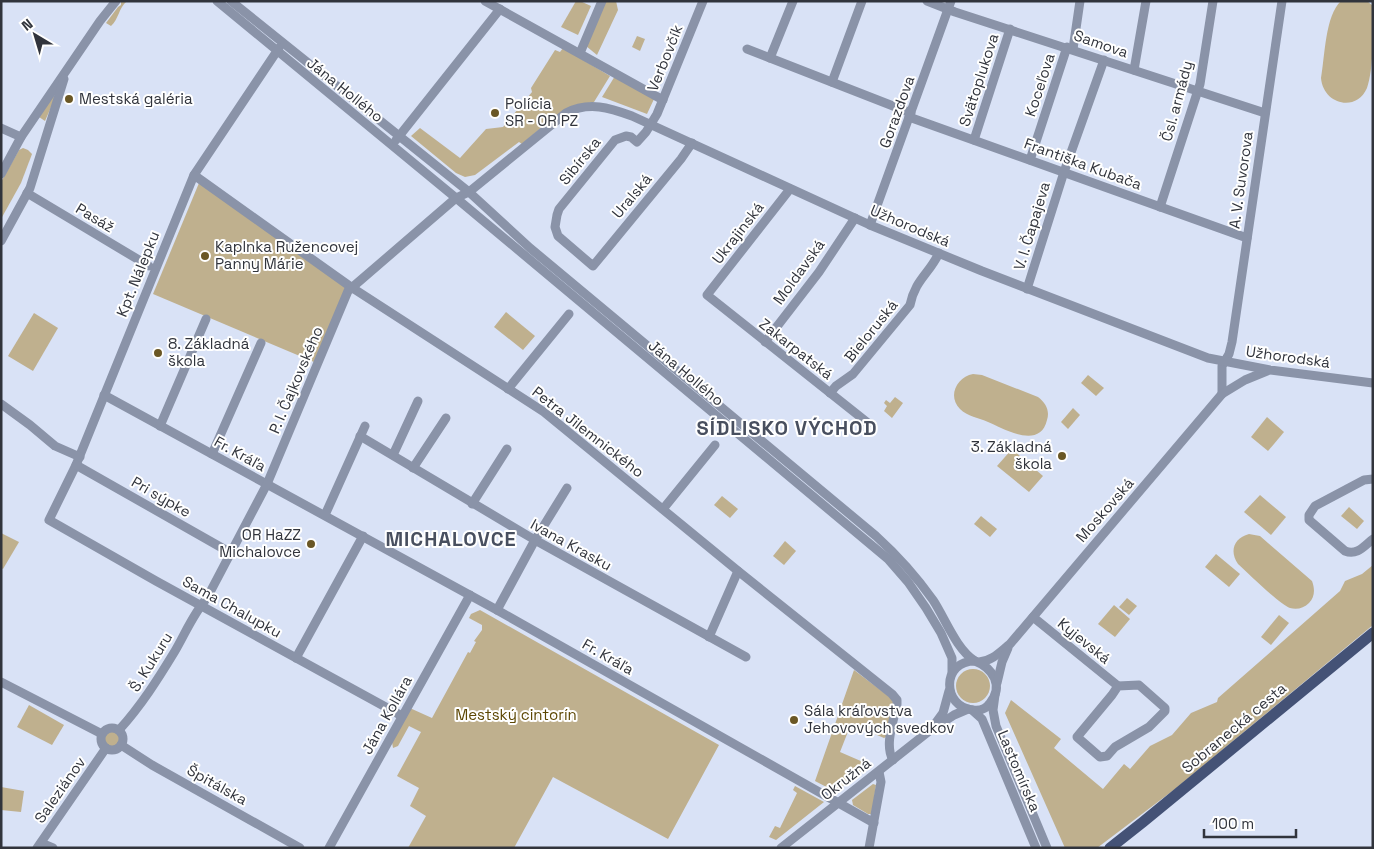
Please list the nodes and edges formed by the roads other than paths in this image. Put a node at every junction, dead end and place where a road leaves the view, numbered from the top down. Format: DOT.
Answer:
graph roads {
  1 [pos="116,1"];
  2 [pos="218,1"];
  3 [pos="231,1"];
  4 [pos="485,1"];
  5 [pos="602,1"];
  6 [pos="704,1"];
  7 [pos="793,1"];
  8 [pos="862,1"];
  9 [pos="927,1"];
  10 [pos="1080,1"];
  11 [pos="1146,1"];
  12 [pos="1213,1"];
  13 [pos="1282,1"];
  14 [pos="950,5"];
  15 [pos="500,10"];
  16 [pos="1010,29"];
  17 [pos="280,48"];
  18 [pos="1070,48"];
  19 [pos="747,49"];
  20 [pos="580,53"];
  21 [pos="770,58"];
  22 [pos="1104,60"];
  23 [pos="72,62"];
  24 [pos="1134,70"];
  25 [pos="832,82"];
  26 [pos="1197,91"];
  27 [pos="663,100"];
  28 [pos="370,112"];
  29 [pos="1265,113"];
  30 [pos="910,115"];
  31 [pos="362,122"];
  32 [pos="651,125"];
  33 [pos="1,128"];
  34 [pos="400,136"];
  35 [pos="20,137"];
  36 [pos="974,140"];
  37 [pos="637,142"];
  38 [pos="692,143"];
  39 [pos="392,146"];
  40 [pos="1030,160"];
  41 [pos="1064,172"];
  42 [pos="1,174"];
  43 [pos="194,175"];
  44 [pos="790,189"];
  45 [pos="469,192"];
  46 [pos="27,193"];
  47 [pos="456,198"];
  48 [pos="1160,207"];
  49 [pos="855,218"];
  50 [pos="870,224"];
  51 [pos="1247,238"];
  52 [pos="1,241"];
  53 [pos="527,252"];
  54 [pos="939,253"];
  55 [pos="150,266"];
  56 [pos="593,266"];
  57 [pos="351,287"];
  58 [pos="1027,289"];
  59 [pos="707,295"];
  60 [pos="569,314"];
  61 [pos="206,319"];
  62 [pos="261,342"];
  63 [pos="765,342"];
  64 [pos="1224,362"];
  65 [pos="1270,370"];
  66 [pos="1373,384"];
  67 [pos="508,389"];
  68 [pos="830,393"];
  69 [pos="1222,394"];
  70 [pos="104,395"];
  71 [pos="418,401"];
  72 [pos="1,404"];
  73 [pos="446,418"];
  74 [pos="868,424"];
  75 [pos="160,426"];
  76 [pos="365,426"];
  77 [pos="360,436"];
  78 [pos="715,445"];
  79 [pos="507,449"];
  80 [pos="212,454"];
  81 [pos="393,456"];
  82 [pos="78,461"];
  83 [pos="413,468"];
  84 [pos="1373,479"];
  85 [pos="267,484"];
  86 [pos="566,488"];
  87 [pos="472,504"];
  88 [pos="663,509"];
  89 [pos="325,515"];
  90 [pos="49,520"];
  91 [pos="363,536"];
  92 [pos="1373,539"];
  93 [pos="535,540"];
  94 [pos="231,553"];
  95 [pos="738,571"];
  96 [pos="912,579"];
  97 [pos="470,595"];
  98 [pos="201,605"];
  99 [pos="498,610"];
  100 [pos="1033,616"];
  101 [pos="1373,633"];
  102 [pos="709,636"];
  103 [pos="1010,644"];
  104 [pos="296,658"];
  105 [pos="746,658"];
  106 [pos="977,662"];
  107 [pos="952,674"];
  108 [pos="1,682"];
  109 [pos="1118,686"];
  110 [pos="950,688"];
  111 [pos="996,690"];
  112 [pos="970,710"];
  113 [pos="402,716"];
  114 [pos="119,730"];
  115 [pos="928,732"];
  116 [pos="102,734"];
  117 [pos="121,745"];
  118 [pos="106,748"];
  119 [pos="893,760"];
  120 [pos="878,772"];
  121 [pos="1020,795"];
  122 [pos="838,803"];
  123 [pos="874,823"];
  124 [pos="39,845"];
  125 [pos="1047,847"];
  126 [pos="1112,847"];
  127 [pos="52,848"];
  128 [pos="300,848"];
  129 [pos="329,848"];
  130 [pos="781,848"];
  131 [pos="869,848"];
  132 [pos="1036,848"];
  1 -- 23 [label="street"];
  2 -- 17 [label="street, Jána Hollého"];
  3 -- 17 [label="street, Jána Hollého"];
  4 -- 15 [label="street"];
  5 -- 20 [label="street"];
  6 -- 27 [label="street, Verbovčík"];
  7 -- 21 [label="street"];
  8 -- 25 [label="street"];
  9 -- 14 [label="street, Samova"];
  10 -- 18 [label="street, Koceľova"];
  11 -- 24 [label="street"];
  12 -- 26 [label="street, Čsl. armády"];
  13 -- 29 [label="street, A. V. Suvorova"];
  14 -- 16 [label="street, Samova"];
  14 -- 30 [label="street, Gorazdova"];
  15 -- 20 [label="street"];
  15 -- 34 [label="street"];
  16 -- 18 [label="street, Samova"];
  16 -- 36 [label="street, Svätoplukova"];
  17 -- 28 [label="street, Jána Hollého"];
  17 -- 31 [label="street, Jána Hollého"];
  17 -- 43 [label="street, Kpt. Nálepku"];
  18 -- 22 [label="street, Samova"];
  18 -- 40 [label="street, Koceľova"];
  19 -- 21 [label="street, Františka Kubača"];
  20 -- 27 [label="street"];
  21 -- 25 [label="street, Františka Kubača"];
  22 -- 24 [label="street, Samova"];
  22 -- 41 [label="street, V. I. Čapajeva"];
  23 -- 35 [label="street"];
  23 -- 46 [label="street"];
  24 -- 26 [label="street, Samova"];
  25 -- 30 [label="street, Františka Kubača"];
  26 -- 29 [label="street, Samova"];
  26 -- 48 [label="street, Čsl. armády"];
  27 -- 32 [label="street, Verbovčík"];
  28 -- 31 [label="street"];
  28 -- 34 [label="street, Jána Hollého"];
  29 -- 51 [label="street, A. V. Suvorova"];
  30 -- 36 [label="street, Františka Kubača"];
  30 -- 50 [label="street, Gorazdova"];
  31 -- 39 [label="street, Jána Hollého"];
  32 -- 37 [label="street, Verbovčík"];
  32 -- 38 [label="street, Užhorodská"];
  32 -- 45 [label="street, Užhorodská"];
  33 -- 35 [label="street"];
  34 -- 39 [label="street"];
  34 -- 45 [label="street, Jána Hollého"];
  35 -- 42 [label="street"];
  36 -- 40 [label="street, Františka Kubača"];
  37 -- 56 [label="street, Sibírska"];
  38 -- 44 [label="street, Užhorodská"];
  38 -- 56 [label="street, Uralská"];
  39 -- 47 [label="street, Jána Hollého"];
  40 -- 41 [label="street, Františka Kubača"];
  41 -- 48 [label="street, Františka Kubača"];
  41 -- 58 [label="street, V. I. Čapajeva"];
  43 -- 57 [label="street, Petra Jilemnického"];
  43 -- 70 [label="street, Kpt. Nálepku"];
  44 -- 49 [label="street, Užhorodská"];
  44 -- 59 [label="street, Ukrajinská"];
  45 -- 47 [label="street"];
  45 -- 53 [label="street, Jána Hollého"];
  46 -- 52 [label="street"];
  46 -- 55 [label="street, Pasáž"];
  47 -- 53 [label="street, Jána Hollého"];
  47 -- 57 [label="street, P. I. Čajkovského"];
  48 -- 51 [label="street, Františka Kubača"];
  49 -- 50 [label="street, Užhorodská"];
  49 -- 63 [label="street, Moldavská"];
  50 -- 54 [label="street, Užhorodská"];
  51 -- 64 [label="street, A. V. Suvorova"];
  53 -- 96 [label="street, Jána Hollého"];
  54 -- 58 [label="street, Užhorodská"];
  54 -- 68 [label="street, Bieloruská"];
  57 -- 67 [label="street, Petra Jilemnického"];
  57 -- 85 [label="street, P. I. Čajkovského"];
  58 -- 64 [label="street, Užhorodská"];
  59 -- 63 [label="street, Zakarpatská"];
  60 -- 67 [label="street"];
  61 -- 75 [label="street"];
  62 -- 80 [label="street"];
  63 -- 68 [label="street, Zakarpatská"];
  64 -- 65 [label="street, Užhorodská"];
  64 -- 69 [label="street"];
  65 -- 66 [label="street, Užhorodská"];
  65 -- 69 [label="street, Moskovská"];
  67 -- 88 [label="street, Petra Jilemnického"];
  68 -- 74 [label="street, Zakarpatská"];
  69 -- 100 [label="street, Moskovská"];
  70 -- 75 [label="street, Fr. Kráľa"];
  70 -- 82 [label="street, Kpt. Nálepku"];
  71 -- 81 [label="street"];
  72 -- 82 [label="street, Pri sýpke"];
  73 -- 83 [label="street"];
  75 -- 80 [label="street, Fr. Kráľa"];
  76 -- 77 [label="street"];
  77 -- 81 [label="street, Ivana Krasku"];
  77 -- 89 [label="street"];
  78 -- 88 [label="street"];
  79 -- 87 [label="street"];
  80 -- 85 [label="street, Fr. Kráľa"];
  81 -- 83 [label="street, Ivana Krasku"];
  82 -- 90 [label="street, Kpt. Nálepku"];
  82 -- 94 [label="street, Pri sýpke"];
  83 -- 87 [label="street, Ivana Krasku"];
  84 -- 92 [label="street"];
  85 -- 89 [label="street, Fr. Kráľa"];
  85 -- 94 [label="street, P. I. Čajkovského"];
  86 -- 93 [label="street"];
  87 -- 93 [label="street, Ivana Krasku"];
  88 -- 95 [label="street, Petra Jilemnického"];
  89 -- 91 [label="street, Fr. Kráľa"];
  90 -- 98 [label="street, Sama Chalupku"];
  91 -- 97 [label="street, Fr. Kráľa"];
  91 -- 104 [label="street"];
  93 -- 99 [label="street"];
  93 -- 102 [label="street, Ivana Krasku"];
  94 -- 98 [label="street, P. I. Čajkovského"];
  95 -- 102 [label="street"];
  95 -- 119 [label="street, Petra Jilemnického"];
  96 -- 106 [label="street, Jána Hollého"];
  96 -- 107 [label="street, Jána Hollého"];
  97 -- 99 [label="street, Fr. Kráľa"];
  97 -- 113 [label="street, Jána Kollára"];
  98 -- 104 [label="street, Sama Chalupku"];
  98 -- 114 [label="street, Š. Kukuru"];
  99 -- 122 [label="street, Fr. Kráľa"];
  100 -- 103 [label="street, Moskovská"];
  100 -- 109 [label="street, Kyjevská"];
  101 -- 126 [label="main road, Sobranecká cesta"];
  102 -- 105 [label="street, Ivana Krasku"];
  103 -- 106 [label="street"];
  103 -- 111 [label="street"];
  104 -- 113 [label="street, Sama Chalupku"];
  106 -- 107 [label="street"];
  106 -- 111 [label="street"];
  107 -- 110 [label="street"];
  108 -- 116 [label="street"];
  109 -- 109 [label="street"];
  110 -- 112 [label="street"];
  110 -- 115 [label="street"];
  111 -- 112 [label="street"];
  111 -- 121 [label="street"];
  112 -- 115 [label="street"];
  112 -- 121 [label="street, Lastomírska"];
  113 -- 129 [label="street, Jána Kollára"];
  114 -- 116 [label="street"];
  114 -- 117 [label="street"];
  115 -- 119 [label="street, Okružná"];
  116 -- 118 [label="street"];
  117 -- 118 [label="street"];
  117 -- 128 [label="street, Špitálska"];
  118 -- 124 [label="street, Saleziánov"];
  119 -- 120 [label="street, Okružná"];
  120 -- 122 [label="street, Okružná"];
  120 -- 123 [label="street"];
  121 -- 125 [label="street"];
  121 -- 132 [label="street, Lastomírska"];
  122 -- 123 [label="street, Fr. Kráľa"];
  122 -- 130 [label="street, Okružná"];
  123 -- 131 [label="street"];
  124 -- 127 [label="street"];
}
